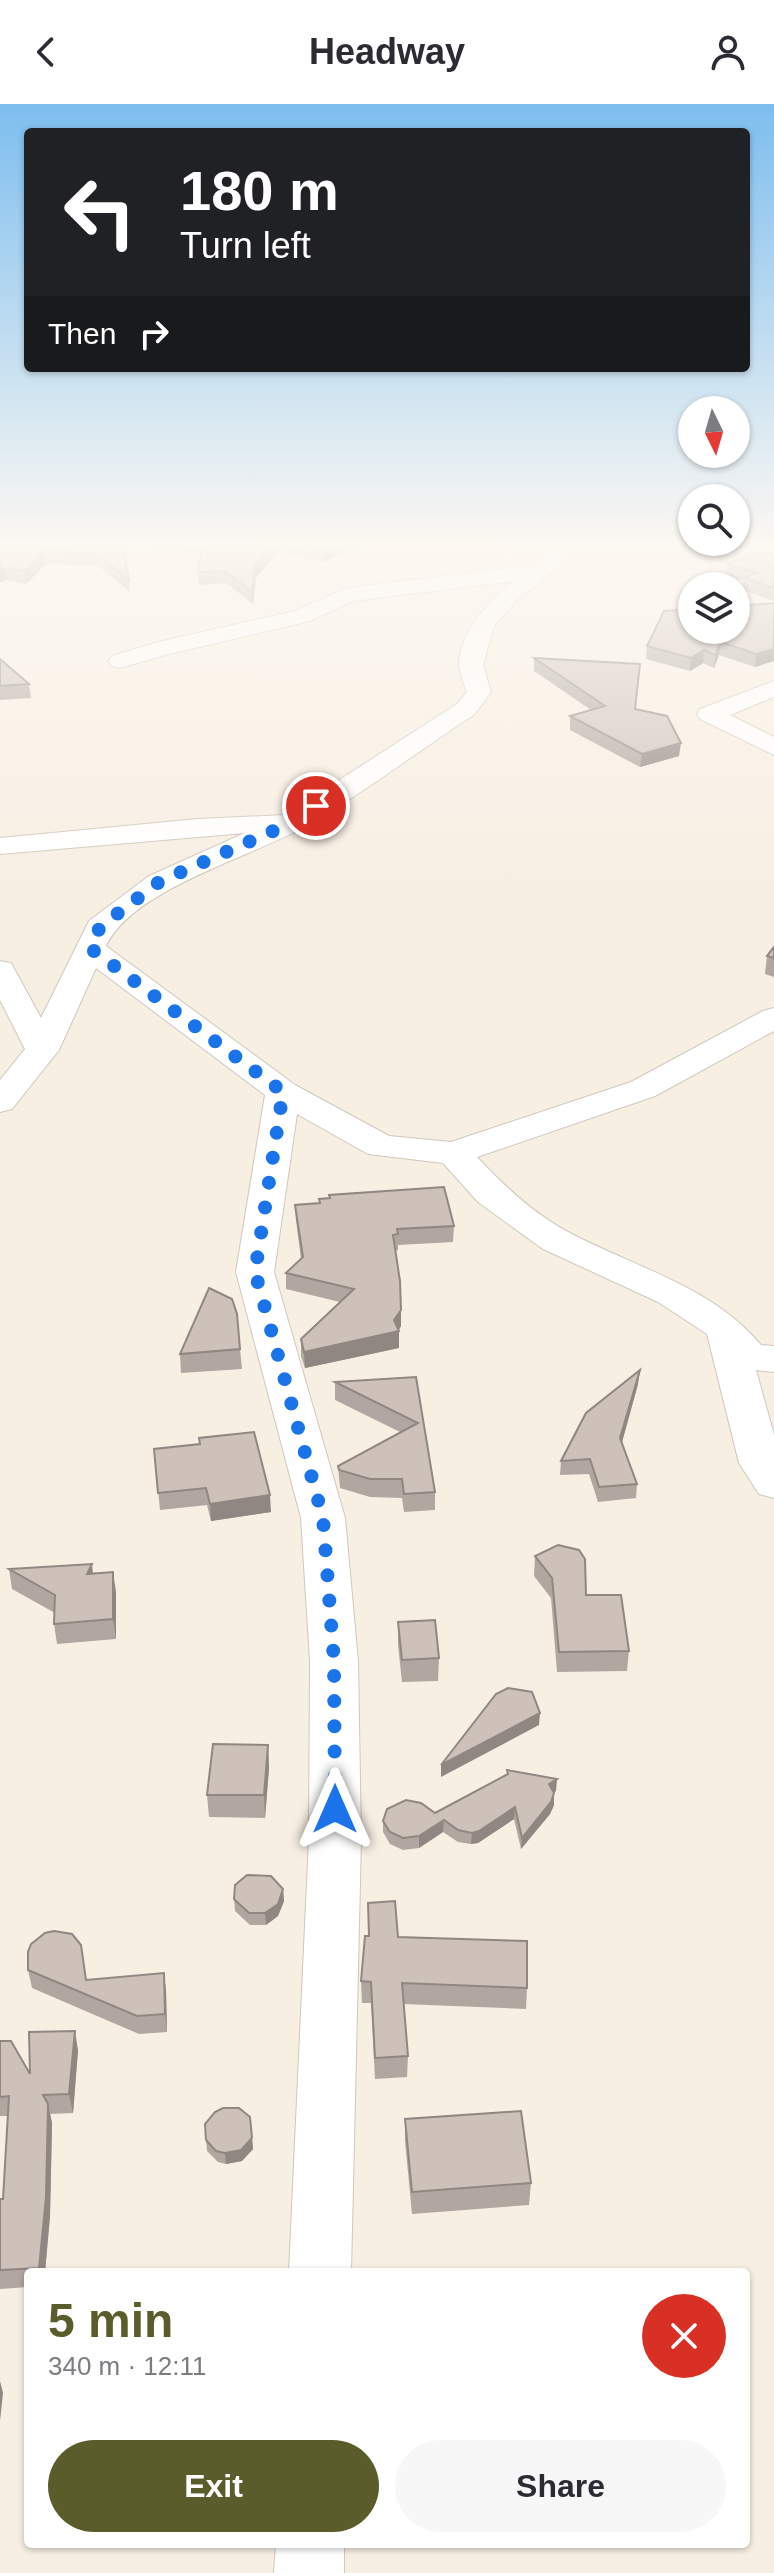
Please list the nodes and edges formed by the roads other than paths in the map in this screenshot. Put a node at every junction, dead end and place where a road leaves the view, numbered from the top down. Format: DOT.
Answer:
graph roads {
  1 [pos="137,656"];
  2 [pos="474,656"];
  3 [pos="120,661"];
  4 [pos="774,688"];
  5 [pos="774,747"];
  6 [pos="291,823"];
  7 [pos="0,846"];
  8 [pos="90,948"];
  9 [pos="0,970"];
  10 [pos="774,1018"];
  11 [pos="42,1050"];
  12 [pos="283,1092"];
  13 [pos="0,1102"];
  14 [pos="454,1153"];
  15 [pos="725,1328"];
  16 [pos="774,1359"];
  17 [pos="774,1483"];
  18 [pos="320,2268"];
  19 [pos="310,2548"];
  20 [pos="309,2573"];
  1 -- 3 [label="street"];
  2 -- 6 [label="street"];
  4 -- 5 [label="street"];
  6 -- 7 [label="street"];
  6 -- 8 [label="street"];
  8 -- 11 [label="street"];
  8 -- 12 [label="street"];
  9 -- 11 [label="street"];
  10 -- 14 [label="street"];
  11 -- 13 [label="street"];
  12 -- 14 [label="street"];
  12 -- 18 [label="street"];
  14 -- 15 [label="street"];
  15 -- 16 [label="street"];
  15 -- 17 [label="street"];
  19 -- 20 [label="street"];
}
